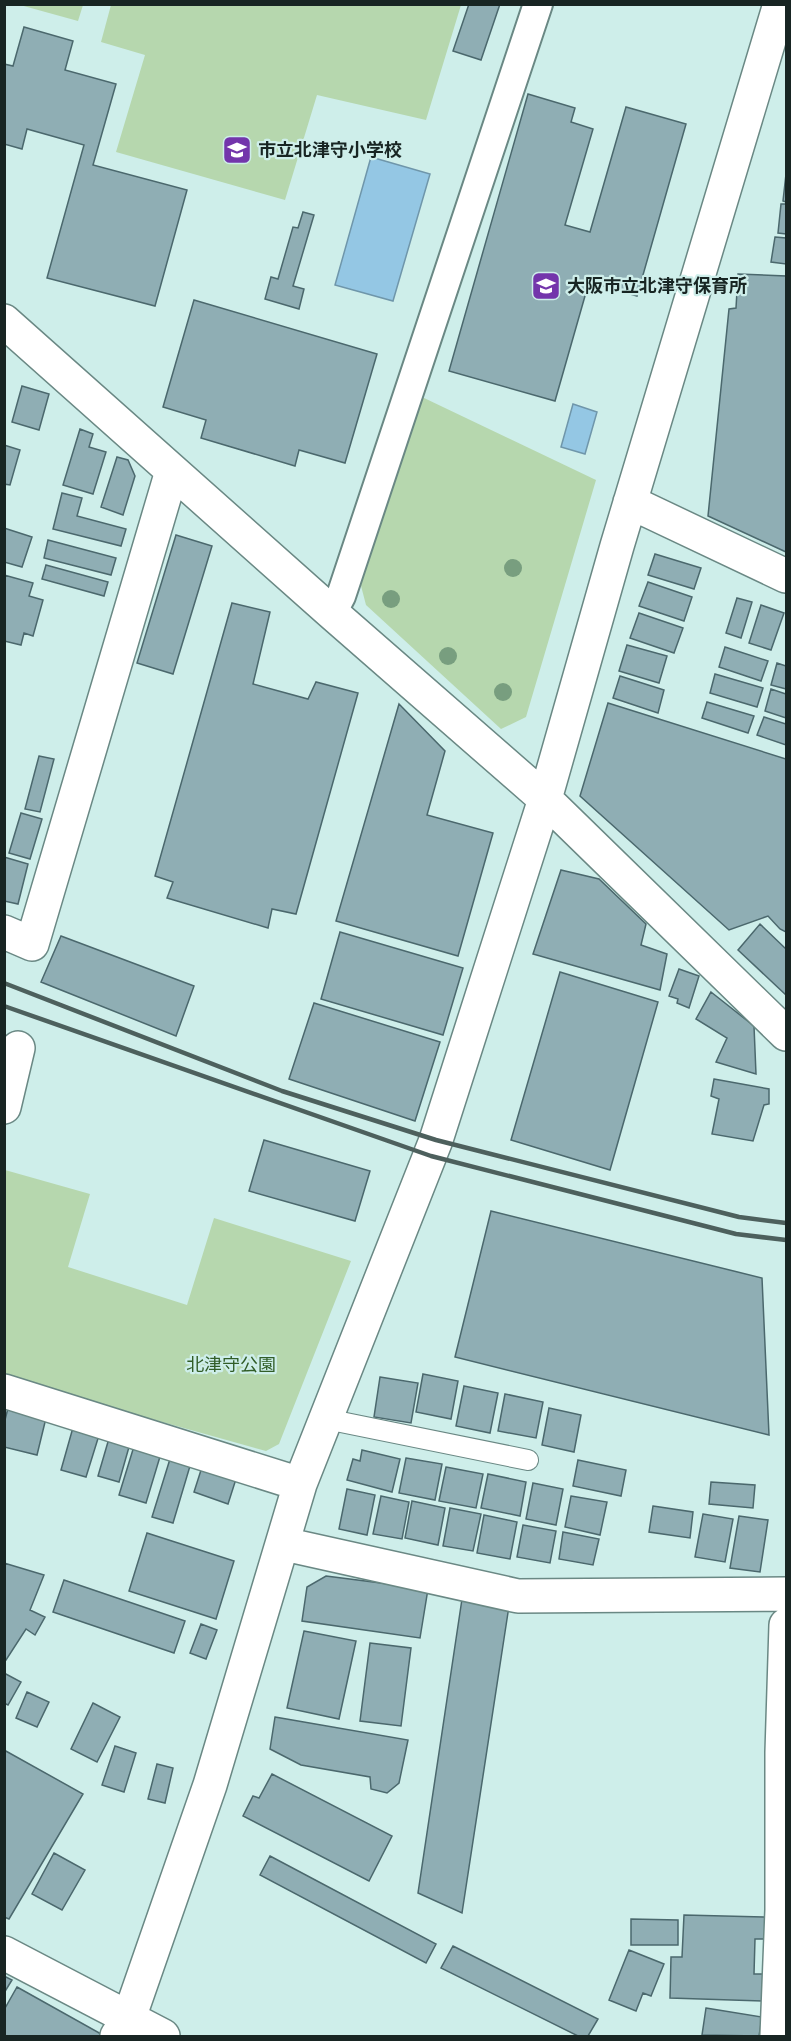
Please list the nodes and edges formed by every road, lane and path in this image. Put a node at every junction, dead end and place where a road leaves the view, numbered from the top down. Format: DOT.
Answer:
graph roads {
  1 [pos="538,4"];
  2 [pos="780,25"];
  3 [pos="4,321"];
  4 [pos="172,471"];
  5 [pos="630,502"];
  6 [pos="786,576"];
  7 [pos="332,613"];
  8 [pos="545,800"];
  9 [pos="4,932"];
  10 [pos="786,1034"];
  11 [pos="18,1048"];
  12 [pos="4,1107"];
  13 [pos="4,1391"];
  14 [pos="326,1419"];
  15 [pos="528,1460"];
  16 [pos="300,1484"];
  17 [pos="284,1544"];
  18 [pos="786,1594"];
  19 [pos="786,1625"];
  20 [pos="784,1752"];
  21 [pos="4,1953"];
  22 [pos="123,2027"];
  23 [pos="163,2037"];
  24 [pos="777,2037"];
  1 -- 7 [label="street"];
  2 -- 5 [label="street"];
  3 -- 4 [label="street"];
  4 -- 7 [label="street"];
  4 -- 9 [label="street"];
  5 -- 6 [label="street"];
  5 -- 8 [label="street"];
  7 -- 8 [label="street"];
  8 -- 10 [label="street"];
  8 -- 14 [label="street"];
  11 -- 12 [label="street"];
  13 -- 16 [label="street"];
  14 -- 15 [label="lane"];
  14 -- 16 [label="street"];
  16 -- 17 [label="street"];
  17 -- 18 [label="street"];
  17 -- 22 [label="street"];
  19 -- 20 [label="street"];
  20 -- 24 [label="street"];
  21 -- 22 [label="street"];
  22 -- 23 [label="street"];
}
